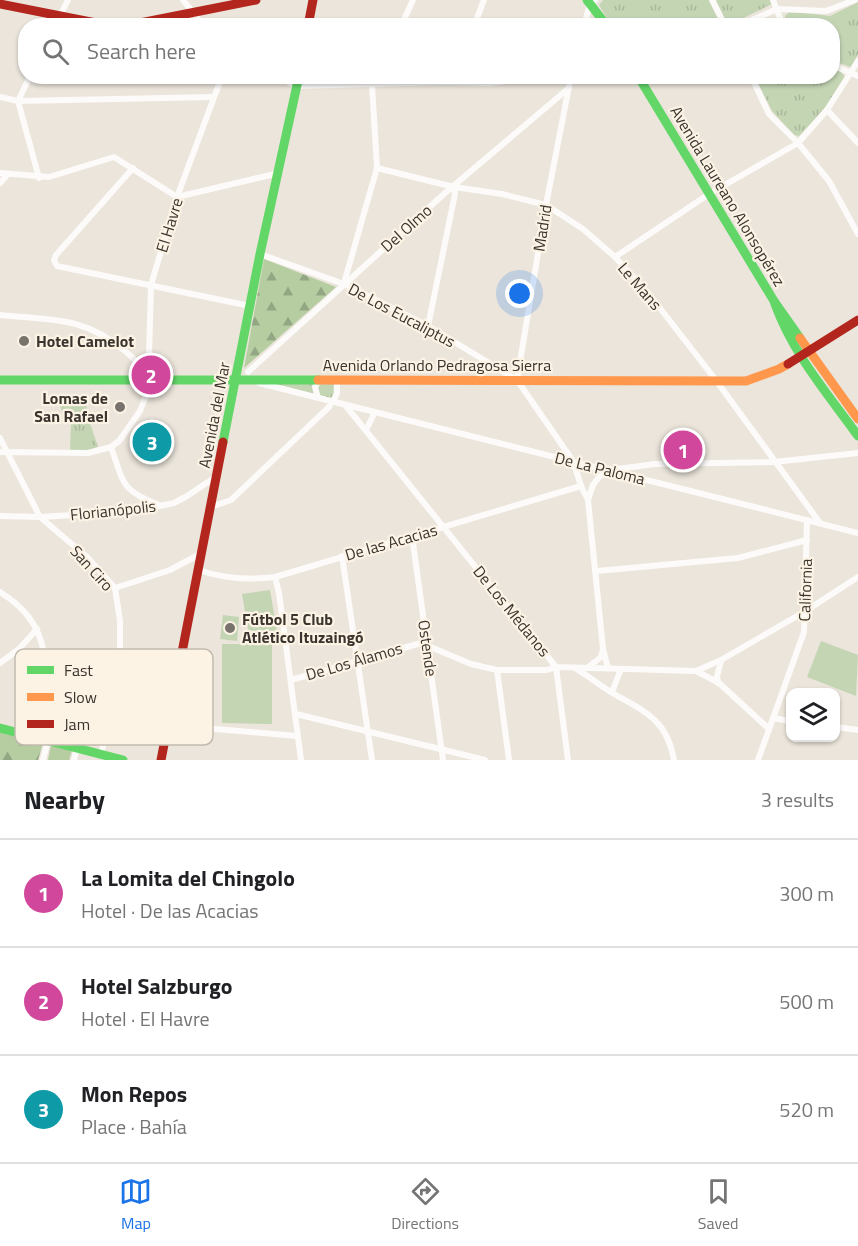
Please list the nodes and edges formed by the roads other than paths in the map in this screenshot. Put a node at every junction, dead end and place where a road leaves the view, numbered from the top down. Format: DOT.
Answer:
graph roads {
  1 [pos="68,0"];
  2 [pos="183,0"];
  3 [pos="256,0"];
  4 [pos="313,0"];
  5 [pos="413,0"];
  6 [pos="484,0"];
  7 [pos="712,0"];
  8 [pos="774,0"];
  9 [pos="855,0"];
  10 [pos="591,1"];
  11 [pos="0,4"];
  12 [pos="777,9"];
  13 [pos="193,12"];
  14 [pos="47,18"];
  15 [pos="59,18"];
  16 [pos="166,18"];
  17 [pos="198,18"];
  18 [pos="310,18"];
  19 [pos="405,18"];
  20 [pos="477,18"];
  21 [pos="586,18"];
  22 [pos="602,18"];
  23 [pos="721,18"];
  24 [pos="756,18"];
  25 [pos="780,18"];
  26 [pos="858,61"];
  27 [pos="840,68"];
  28 [pos="855,75"];
  29 [pos="26,84"];
  30 [pos="219,84"];
  31 [pos="297,84"];
  32 [pos="354,84"];
  33 [pos="384,84"];
  34 [pos="569,84"];
  35 [pos="642,84"];
  36 [pos="755,84"];
  37 [pos="372,85"];
  38 [pos="568,88"];
  39 [pos="0,97"];
  40 [pos="213,97"];
  41 [pos="18,101"];
  42 [pos="827,110"];
  43 [pos="798,143"];
  44 [pos="858,143"];
  45 [pos="133,168"];
  46 [pos="377,168"];
  47 [pos="0,172"];
  48 [pos="8,174"];
  49 [pos="279,174"];
  50 [pos="39,178"];
  51 [pos="0,183"];
  52 [pos="454,187"];
  53 [pos="709,194"];
  54 [pos="177,197"];
  55 [pos="546,205"];
  56 [pos="858,234"];
  57 [pos="260,254"];
  58 [pos="615,256"];
  59 [pos="344,284"];
  60 [pos="151,285"];
  61 [pos="250,306"];
  62 [pos="0,315"];
  63 [pos="858,320"];
  64 [pos="428,326"];
  65 [pos="805,353"];
  66 [pos="248,376"];
  67 [pos="822,377"];
  68 [pos="148,379"];
  69 [pos="236,379"];
  70 [pos="715,379"];
  71 [pos="0,380"];
  72 [pos="319,380"];
  73 [pos="337,380"];
  74 [pos="517,380"];
  75 [pos="337,394"];
  76 [pos="318,398"];
  77 [pos="333,402"];
  78 [pos="344,405"];
  79 [pos="375,412"];
  80 [pos="858,419"];
  81 [pos="366,430"];
  82 [pos="858,436"];
  83 [pos="0,438"];
  84 [pos="111,447"];
  85 [pos="3,453"];
  86 [pos="858,453"];
  87 [pos="573,461"];
  88 [pos="774,462"];
  89 [pos="610,470"];
  90 [pos="217,476"];
  91 [pos="580,486"];
  92 [pos="588,500"];
  93 [pos="160,506"];
  94 [pos="212,507"];
  95 [pos="0,516"];
  96 [pos="40,517"];
  97 [pos="807,520"];
  98 [pos="820,524"];
  99 [pos="444,526"];
  100 [pos="858,533"];
  101 [pos="412,536"];
  102 [pos="807,540"];
  103 [pos="202,553"];
  104 [pos="342,556"];
  105 [pos="199,570"];
  106 [pos="597,571"];
  107 [pos="275,577"];
  108 [pos="858,577"];
  109 [pos="115,588"];
  110 [pos="1,594"];
  111 [pos="804,612"];
  112 [pos="37,629"];
  113 [pos="427,645"];
  114 [pos="603,648"];
  115 [pos="19,649"];
  116 [pos="43,649"];
  117 [pos="120,649"];
  118 [pos="184,649"];
  119 [pos="15,652"];
  120 [pos="357,660"];
  121 [pos="721,660"];
  122 [pos="0,663"];
  123 [pos="556,667"];
  124 [pos="574,668"];
  125 [pos="586,668"];
  126 [pos="608,668"];
  127 [pos="621,669"];
  128 [pos="497,670"];
  129 [pos="696,671"];
  130 [pos="291,680"];
  131 [pos="719,683"];
  132 [pos="612,692"];
  133 [pos="296,714"];
  134 [pos="773,718"];
  135 [pos="786,720"];
  136 [pos="0,728"];
  137 [pos="840,728"];
  138 [pos="213,729"];
  139 [pos="769,729"];
  140 [pos="367,730"];
  141 [pos="858,730"];
  142 [pos="15,732"];
  143 [pos="297,736"];
  144 [pos="47,745"];
  145 [pos="69,745"];
  146 [pos="103,745"];
  147 [pos="164,745"];
  148 [pos="77,747"];
  149 [pos="442,749"];
  150 [pos="101,755"];
  151 [pos="43,760"];
  152 [pos="74,760"];
  153 [pos="123,760"];
  154 [pos="161,760"];
  155 [pos="301,760"];
  156 [pos="372,760"];
  157 [pos="443,760"];
  158 [pos="485,760"];
  159 [pos="509,760"];
  160 [pos="568,760"];
  161 [pos="674,760"];
  162 [pos="758,760"];
  1 -- 15 [label="street"];
  2 -- 13 [label="street"];
  3 -- 13 [label="street"];
  4 -- 18 [label="street"];
  5 -- 19 [label="street"];
  6 -- 20 [label="street"];
  7 -- 23 [label="street"];
  8 -- 12 [label="street"];
  9 -- 12 [label="street"];
  10 -- 21 [label="street"];
  10 -- 22 [label="street"];
  11 -- 14 [label="street"];
  12 -- 24 [label="street"];
  12 -- 25 [label="street"];
  13 -- 16 [label="street"];
  13 -- 17 [label="street"];
  26 -- 28 [label="street"];
  27 -- 28 [label="street"];
  28 -- 42 [label="street"];
  29 -- 41 [label="street"];
  30 -- 40 [label="street, El Havre"];
  31 -- 49 [label="street, Avenida del Mar"];
  32 -- 37 [label="street"];
  33 -- 37 [label="street"];
  34 -- 38 [label="street, Madrid"];
  35 -- 53 [label="street, Avenida Laureano Alonsopérez"];
  36 -- 43 [label="street"];
  37 -- 46 [label="street"];
  38 -- 52 [label="street, Del Olmo"];
  38 -- 55 [label="street, Madrid"];
  39 -- 41 [label="street"];
  40 -- 41 [label="street"];
  40 -- 54 [label="street, El Havre"];
  41 -- 50 [label="street"];
  42 -- 43 [label="street"];
  42 -- 44 [label="street"];
  43 -- 53 [label="street"];
  43 -- 56 [label="street"];
  45 -- 50 [label="street"];
  45 -- 54 [label="street"];
  45 -- 60 [label="street"];
  46 -- 52 [label="street, Le Mans"];
  46 -- 59 [label="street"];
  47 -- 48 [label="street"];
  48 -- 50 [label="street"];
  48 -- 51 [label="street"];
  49 -- 54 [label="street"];
  49 -- 57 [label="street, Avenida del Mar"];
  52 -- 55 [label="street, Le Mans"];
  52 -- 59 [label="street, Del Olmo"];
  52 -- 64 [label="street"];
  53 -- 58 [label="street"];
  53 -- 65 [label="street, Avenida Laureano Alonsopérez"];
  54 -- 60 [label="street, El Havre"];
  55 -- 58 [label="street, Le Mans"];
  55 -- 74 [label="street, Madrid"];
  57 -- 59 [label="street, De Los Eucaliptus"];
  57 -- 61 [label="street, Avenida del Mar"];
  58 -- 70 [label="street, Le Mans"];
  59 -- 64 [label="street, De Los Eucaliptus"];
  59 -- 66 [label="street, Del Olmo"];
  60 -- 61 [label="street"];
  60 -- 68 [label="street, El Havre"];
  61 -- 69 [label="street, Avenida del Mar"];
  62 -- 68 [label="street"];
  63 -- 65 [label="street, Avenida Orlando Pedragosa Sierra"];
  64 -- 74 [label="street, De Los Eucaliptus"];
  65 -- 67 [label="street, Avenida Laureano Alonsopérez"];
  65 -- 70 [label="street, Avenida Orlando Pedragosa Sierra"];
  66 -- 69 [label="street, Avenida Orlando Pedragosa Sierra"];
  66 -- 72 [label="street, Avenida Orlando Pedragosa Sierra"];
  66 -- 76 [label="street, De La Paloma"];
  67 -- 80 [label="street, Avenida Laureano Alonsopérez"];
  67 -- 82 [label="street, Avenida Laureano Alonsopérez"];
  68 -- 69 [label="street, Avenida Orlando Pedragosa Sierra"];
  68 -- 71 [label="street, Avenida Orlando Pedragosa Sierra"];
  68 -- 84 [label="street, El Havre"];
  69 -- 90 [label="street, Avenida del Mar"];
  70 -- 74 [label="street, Avenida Orlando Pedragosa Sierra"];
  70 -- 88 [label="street, Le Mans"];
  72 -- 73 [label="street, Avenida Orlando Pedragosa Sierra"];
  72 -- 76 [label="street"];
  73 -- 74 [label="street, Avenida Orlando Pedragosa Sierra"];
  73 -- 75 [label="street"];
  74 -- 87 [label="street, De Los Eucaliptus"];
  75 -- 77 [label="street"];
  75 -- 78 [label="street"];
  76 -- 77 [label="street, De La Paloma"];
  77 -- 78 [label="street, De La Paloma"];
  77 -- 94 [label="street"];
  78 -- 79 [label="street, De La Paloma"];
  78 -- 81 [label="street, De Los Médanos"];
  79 -- 81 [label="street"];
  79 -- 87 [label="street, De La Paloma"];
  81 -- 99 [label="street, De Los Médanos"];
  83 -- 85 [label="street, San Ciro"];
  84 -- 85 [label="street"];
  84 -- 93 [label="street"];
  85 -- 96 [label="street, San Ciro"];
  86 -- 88 [label="street"];
  87 -- 89 [label="street, De La Paloma"];
  87 -- 91 [label="street, De Los Eucaliptus"];
  88 -- 89 [label="street"];
  88 -- 98 [label="street, Le Mans"];
  89 -- 92 [label="street"];
  89 -- 97 [label="street, De La Paloma"];
  90 -- 93 [label="street, Florianópolis"];
  90 -- 94 [label="street, Avenida del Mar"];
  91 -- 92 [label="street, De Los Eucaliptus"];
  91 -- 99 [label="street, De las Acacias"];
  92 -- 106 [label="street, De Los Eucaliptus"];
  93 -- 96 [label="street, Florianópolis"];
  94 -- 103 [label="street, Avenida del Mar"];
  95 -- 96 [label="street, Florianópolis"];
  96 -- 109 [label="street, San Ciro"];
  97 -- 98 [label="street, De La Paloma"];
  97 -- 102 [label="street, California"];
  98 -- 100 [label="street, De La Paloma"];
  99 -- 101 [label="street, De las Acacias"];
  99 -- 123 [label="street, De Los Médanos"];
  101 -- 104 [label="street, De las Acacias"];
  101 -- 113 [label="street, Ostende"];
  102 -- 106 [label="street"];
  102 -- 111 [label="street, California"];
  103 -- 105 [label="street, Avenida del Mar"];
  103 -- 109 [label="street"];
  104 -- 107 [label="street, De las Acacias"];
  104 -- 120 [label="street"];
  105 -- 107 [label="street, De las Acacias"];
  105 -- 118 [label="street, Avenida del Mar"];
  106 -- 114 [label="street, De Los Eucaliptus"];
  107 -- 130 [label="street"];
  108 -- 111 [label="street"];
  109 -- 117 [label="street, San Ciro"];
  110 -- 112 [label="street"];
  111 -- 121 [label="street"];
  111 -- 134 [label="street, California"];
  112 -- 115 [label="street"];
  112 -- 116 [label="street"];
  113 -- 120 [label="street, De Los Álamos"];
  113 -- 128 [label="street"];
  113 -- 149 [label="street, Ostende"];
  114 -- 125 [label="street"];
  114 -- 126 [label="street, De Los Eucaliptus"];
  119 -- 122 [label="street"];
  120 -- 130 [label="street, De Los Álamos"];
  120 -- 140 [label="street"];
  121 -- 129 [label="street"];
  121 -- 131 [label="street"];
  123 -- 124 [label="street, De Los Médanos"];
  123 -- 128 [label="street"];
  123 -- 160 [label="street"];
  124 -- 125 [label="street, De Los Médanos"];
  124 -- 132 [label="street"];
  125 -- 126 [label="street, De Los Médanos"];
  126 -- 127 [label="street, De Los Médanos"];
  127 -- 129 [label="street, De Los Médanos"];
  127 -- 132 [label="street"];
  128 -- 159 [label="street"];
  129 -- 131 [label="street, De Los Médanos"];
  130 -- 133 [label="street"];
  131 -- 139 [label="street, De Los Médanos"];
  132 -- 161 [label="street"];
  133 -- 140 [label="street"];
  133 -- 143 [label="street"];
  134 -- 135 [label="street"];
  134 -- 139 [label="street, California"];
  136 -- 142 [label="street"];
  137 -- 141 [label="street"];
  138 -- 143 [label="street"];
  139 -- 162 [label="street, California"];
  140 -- 149 [label="street"];
  140 -- 156 [label="street"];
  143 -- 155 [label="street"];
  144 -- 151 [label="street"];
  145 -- 148 [label="street"];
  146 -- 150 [label="street, San Ciro"];
  147 -- 154 [label="street, Avenida del Mar"];
  148 -- 150 [label="street"];
  148 -- 152 [label="street"];
  149 -- 157 [label="street, Ostende"];
  149 -- 158 [label="street"];
  150 -- 153 [label="street"];
}
